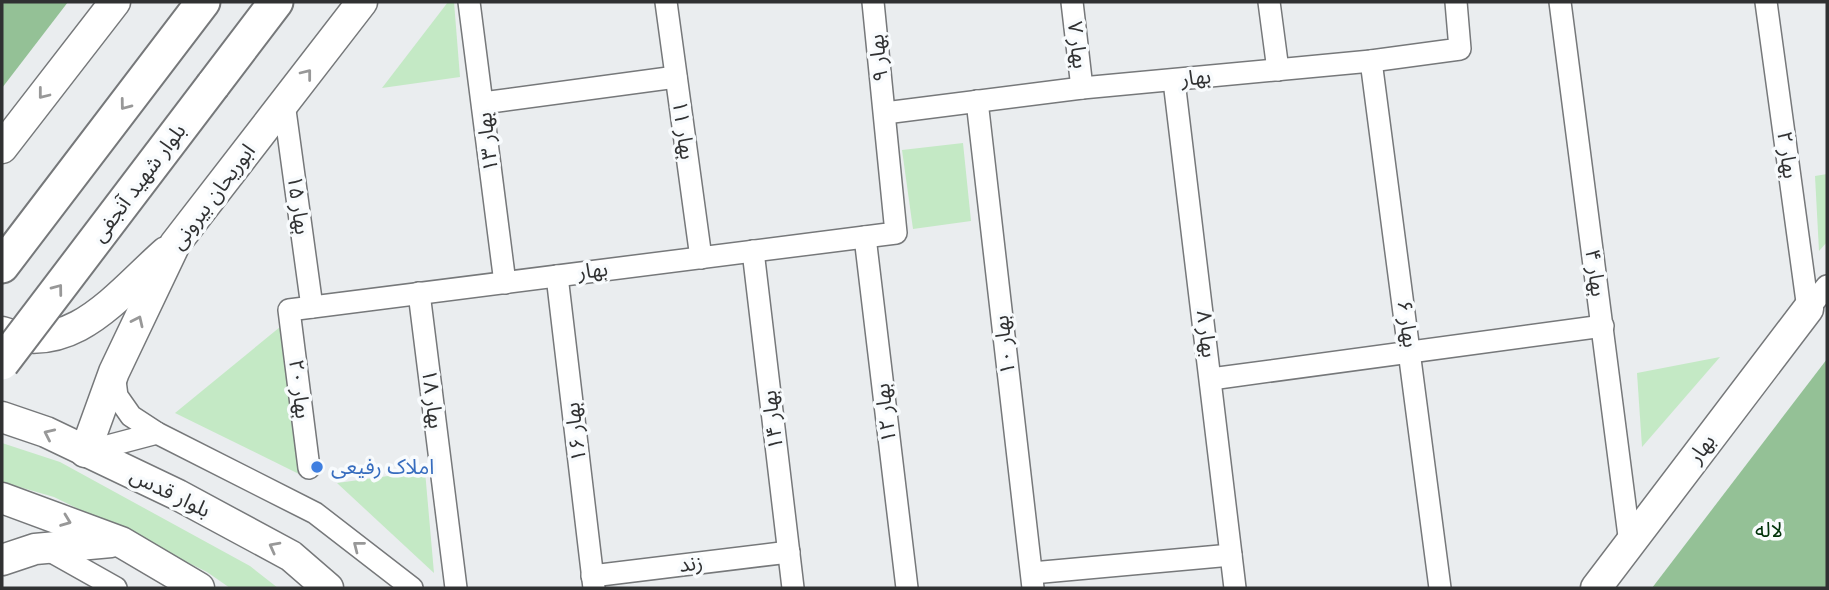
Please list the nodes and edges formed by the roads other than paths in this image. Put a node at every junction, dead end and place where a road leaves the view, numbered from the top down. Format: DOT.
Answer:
graph roads {
  1 [pos="115,2"];
  2 [pos="203,2"];
  3 [pos="276,2"];
  4 [pos="362,2"];
  5 [pos="469,2"];
  6 [pos="666,2"];
  7 [pos="873,2"];
  8 [pos="1072,2"];
  9 [pos="1269,2"];
  10 [pos="1456,2"];
  11 [pos="1560,2"];
  12 [pos="1766,2"];
  13 [pos="1371,61"];
  14 [pos="1278,70"];
  15 [pos="676,77"];
  16 [pos="1174,81"];
  17 [pos="1083,88"];
  18 [pos="977,101"];
  19 [pos="284,103"];
  20 [pos="483,103"];
  21 [pos="885,113"];
  22 [pos="2,148"];
  23 [pos="897,233"];
  24 [pos="865,237"];
  25 [pos="175,244"];
  26 [pos="753,251"];
  27 [pos="701,258"];
  28 [pos="2,266"];
  29 [pos="557,276"];
  30 [pos="505,283"];
  31 [pos="1827,286"];
  32 [pos="419,293"];
  33 [pos="312,307"];
  34 [pos="1808,309"];
  35 [pos="289,310"];
  36 [pos="1602,326"];
  37 [pos="2,332"];
  38 [pos="1410,352"];
  39 [pos="2,363"];
  40 [pos="114,372"];
  41 [pos="1211,379"];
  42 [pos="2,417"];
  43 [pos="157,433"];
  44 [pos="85,453"];
  45 [pos="309,468"];
  46 [pos="2,498"];
  47 [pos="121,541"];
  48 [pos="1630,544"];
  49 [pos="45,548"];
  50 [pos="789,552"];
  51 [pos="1231,555"];
  52 [pos="2,560"];
  53 [pos="1032,581"];
  54 [pos="593,582"];
  55 [pos="116,588"];
  56 [pos="200,588"];
  57 [pos="328,588"];
  58 [pos="412,588"];
  59 [pos="456,588"];
  60 [pos="793,588"];
  61 [pos="907,588"];
  62 [pos="1235,588"];
  63 [pos="1440,588"];
  64 [pos="1596,588"];
  1 -- 22 [label="main road, one-way"];
  2 -- 28 [label="main road, one-way"];
  39 -- 3 [label="main road, بلوار شهید آنجفی, one-way, bridge"];
  19 -- 4 [label="main road, ابوریحان بیرونی, one-way"];
  5 -- 20 [label="street, بهار ۱۳"];
  6 -- 15 [label="street, بهار ۱۱"];
  7 -- 21 [label="street, بهار ۹"];
  8 -- 17 [label="street, بهار ۷"];
  9 -- 14 [label="street"];
  10 -- 13 [label="street, بهار"];
  11 -- 36 [label="street, بهار ۴"];
  12 -- 34 [label="street, بهار ۲"];
  13 -- 14 [label="street, بهار"];
  13 -- 38 [label="street, بهار ۶"];
  14 -- 16 [label="street, بهار"];
  15 -- 20 [label="street"];
  15 -- 27 [label="street, بهار ۱۱"];
  16 -- 17 [label="street, بهار"];
  16 -- 41 [label="street, بهار ۸"];
  17 -- 18 [label="street, بهار"];
  18 -- 21 [label="street, بهار"];
  18 -- 53 [label="street, بهار ۱۰"];
  19 -- 25 [label="main road, ابوریحان بیرونی"];
  19 -- 33 [label="street, بهار ۱۵"];
  20 -- 30 [label="street, بهار ۱۳"];
  21 -- 23 [label="street, بهار ۹"];
  23 -- 24 [label="street, بهار"];
  24 -- 26 [label="street, بهار"];
  24 -- 61 [label="street, بهار ۱۲"];
  25 -- 37 [label="main road"];
  40 -- 25 [label="main road, ابوریحان بیرونی, one-way"];
  26 -- 27 [label="street, بهار"];
  26 -- 50 [label="street, بهار ۱۴"];
  27 -- 29 [label="street, بهار"];
  29 -- 30 [label="street, بهار"];
  29 -- 54 [label="street, بهار ۱۶"];
  30 -- 32 [label="street, بهار"];
  31 -- 34 [label="street"];
  32 -- 33 [label="street, بهار"];
  32 -- 59 [label="street, بهار ۱۸"];
  33 -- 35 [label="street, بهار"];
  34 -- 48 [label="main road, بهار"];
  35 -- 45 [label="street, بهار ۲۰"];
  36 -- 38 [label="street"];
  36 -- 48 [label="street, بهار ۴"];
  38 -- 41 [label="street"];
  38 -- 63 [label="street, بهار ۶"];
  40 -- 43 [label="street"];
  40 -- 44 [label="main road, ابوریحان بیرونی"];
  41 -- 51 [label="street, بهار ۸"];
  44 -- 42 [label="main road, بلوار قدس, one-way"];
  43 -- 44 [label="street"];
  58 -- 43 [label="street, one-way"];
  57 -- 44 [label="main road, بلوار قدس, one-way"];
  46 -- 47 [label="main road, one-way"];
  47 -- 49 [label="main road"];
  47 -- 56 [label="main road"];
  48 -- 64 [label="main road, بهار"];
  49 -- 52 [label="main road"];
  49 -- 55 [label="street"];
  50 -- 54 [label="street, زند"];
  50 -- 60 [label="street, بهار ۱۴"];
  51 -- 53 [label="street"];
  51 -- 62 [label="street, بهار ۸"];
}
